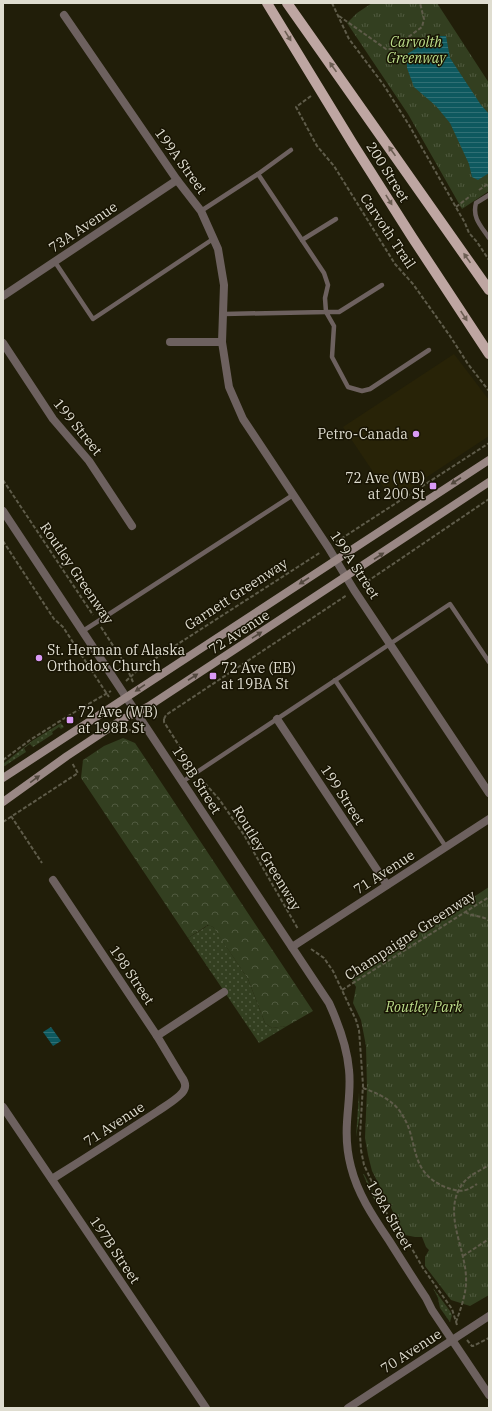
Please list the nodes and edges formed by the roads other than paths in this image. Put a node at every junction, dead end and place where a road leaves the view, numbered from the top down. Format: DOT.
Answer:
graph roads {
  1 [pos="267,3"];
  2 [pos="287,3"];
  3 [pos="64,15"];
  4 [pos="291,150"];
  5 [pos="258,174"];
  6 [pos="177,180"];
  7 [pos="489,195"];
  8 [pos="201,211"];
  9 [pos="336,219"];
  10 [pos="489,238"];
  11 [pos="213,239"];
  12 [pos="302,240"];
  13 [pos="55,262"];
  14 [pos="382,285"];
  15 [pos="489,290"];
  16 [pos="3,296"];
  17 [pos="326,312"];
  18 [pos="224,314"];
  19 [pos="170,342"];
  20 [pos="222,342"];
  21 [pos="3,343"];
  22 [pos="429,350"];
  23 [pos="489,354"];
  24 [pos="489,460"];
  25 [pos="489,482"];
  26 [pos="293,495"];
  27 [pos="3,511"];
  28 [pos="132,526"];
  29 [pos="336,560"];
  30 [pos="346,577"];
  31 [pos="83,631"];
  32 [pos="390,644"];
  33 [pos="489,662"];
  34 [pos="335,680"];
  35 [pos="126,697"];
  36 [pos="136,712"];
  37 [pos="277,719"];
  38 [pos="3,778"];
  39 [pos="182,782"];
  40 [pos="489,793"];
  41 [pos="3,802"];
  42 [pos="489,819"];
  43 [pos="446,847"];
  44 [pos="53,880"];
  45 [pos="387,885"];
  46 [pos="292,947"];
  47 [pos="224,992"];
  48 [pos="329,1003"];
  49 [pos="158,1036"];
  50 [pos="185,1086"];
  51 [pos="3,1107"];
  52 [pos="52,1179"];
  53 [pos="489,1316"];
  54 [pos="452,1339"];
  55 [pos="489,1395"];
  56 [pos="206,1408"];
  57 [pos="348,1408"];
  1 -- 23 [label="main road, 200 Street, one-way"];
  15 -- 2 [label="main road, 200 Street, one-way"];
  3 -- 6 [label="street, 199A Street"];
  4 -- 5 [label="lane"];
  5 -- 8 [label="lane"];
  5 -- 12 [label="lane"];
  6 -- 8 [label="street, 199A Street"];
  6 -- 13 [label="street, 73A Avenue"];
  7 -- 10 [label="lane"];
  8 -- 11 [label="street, 199A Street"];
  9 -- 12 [label="lane"];
  11 -- 13 [label="lane"];
  11 -- 18 [label="street, 199A Street"];
  12 -- 17 [label="lane"];
  13 -- 16 [label="street, 73A Avenue"];
  14 -- 17 [label="lane"];
  17 -- 18 [label="lane"];
  17 -- 22 [label="lane"];
  18 -- 20 [label="street, 199A Street"];
  19 -- 20 [label="street"];
  20 -- 26 [label="street, 199A Street"];
  21 -- 28 [label="street, 199 Street"];
  24 -- 29 [label="main road, 72 Avenue, one-way"];
  30 -- 25 [label="main road, 72 Avenue, one-way"];
  26 -- 29 [label="street, 199A Street"];
  26 -- 31 [label="lane"];
  27 -- 31 [label="street, 198B Street"];
  29 -- 30 [label="street, 199A Street"];
  29 -- 35 [label="main road, 72 Avenue, one-way"];
  30 -- 32 [label="street, 199A Street"];
  36 -- 30 [label="main road, 72 Avenue, one-way"];
  31 -- 35 [label="street, 198B Street"];
  32 -- 33 [label="lane"];
  32 -- 34 [label="lane"];
  32 -- 40 [label="street, 199A Street"];
  34 -- 37 [label="lane"];
  34 -- 43 [label="lane"];
  35 -- 36 [label="street, 198B Street"];
  35 -- 38 [label="main road, 72 Avenue"];
  36 -- 39 [label="street, 198B Street"];
  41 -- 36 [label="main road, 72 Avenue, one-way"];
  37 -- 39 [label="lane"];
  37 -- 45 [label="street, 199 Street"];
  39 -- 46 [label="street, 198B Street"];
  42 -- 43 [label="street, 71 Avenue"];
  43 -- 45 [label="street, 71 Avenue"];
  44 -- 49 [label="street, 198 Street"];
  45 -- 46 [label="street, 71 Avenue"];
  46 -- 48 [label="street, 198B Street"];
  47 -- 49 [label="street"];
  48 -- 54 [label="street, 198A Street"];
  49 -- 50 [label="street, 198 Street"];
  50 -- 52 [label="street, 71 Avenue"];
  51 -- 52 [label="street, 197B Street"];
  52 -- 56 [label="street, 197B Street"];
  53 -- 54 [label="street, 70 Avenue"];
  54 -- 55 [label="street, 198A Street"];
  54 -- 57 [label="street, 70 Avenue"];
}
